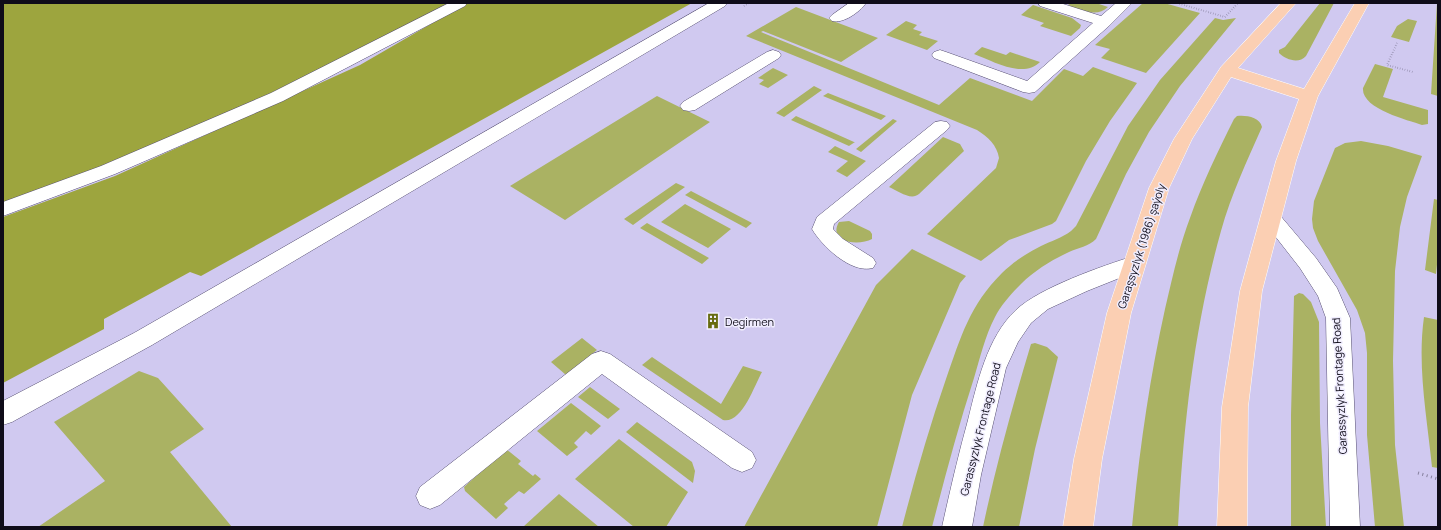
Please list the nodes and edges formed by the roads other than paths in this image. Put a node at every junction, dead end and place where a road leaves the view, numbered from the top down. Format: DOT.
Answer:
graph roads {
  1 [pos="460,3"];
  2 [pos="720,3"];
  3 [pos="859,3"];
  4 [pos="1045,3"];
  5 [pos="1125,3"];
  6 [pos="1289,3"];
  7 [pos="1362,3"];
  8 [pos="837,18"];
  9 [pos="1105,22"];
  10 [pos="773,55"];
  11 [pos="940,55"];
  12 [pos="1227,70"];
  13 [pos="1309,96"];
  14 [pos="689,106"];
  15 [pos="941,126"];
  16 [pos="3,209"];
  17 [pos="1271,218"];
  18 [pos="865,263"];
  19 [pos="1134,264"];
  20 [pos="3,414"];
  21 [pos="742,460"];
  22 [pos="430,496"];
  23 [pos="957,527"];
  24 [pos="1078,527"];
  25 [pos="1232,527"];
  26 [pos="1345,527"];
  1 -- 16 [label="street"];
  2 -- 20 [label="street"];
  3 -- 8 [label="street"];
  4 -- 9 [label="street"];
  5 -- 9 [label="street"];
  6 -- 12 [label="main road, Garaşsyzlyk (1986) şaýoly"];
  7 -- 13 [label="main road"];
  9 -- 11 [label="street"];
  10 -- 14 [label="street"];
  12 -- 13 [label="main road"];
  12 -- 19 [label="main road, Garaşsyzlyk (1986) şaýoly"];
  13 -- 17 [label="main road"];
  15 -- 18 [label="street"];
  17 -- 25 [label="main road"];
  17 -- 26 [label="street, Garassyzlyk Frontage Road"];
  19 -- 23 [label="street, Garassyzlyk Frontage Road"];
  19 -- 24 [label="main road, Garaşsyzlyk (1986) şaýoly"];
  21 -- 22 [label="street"];
}
